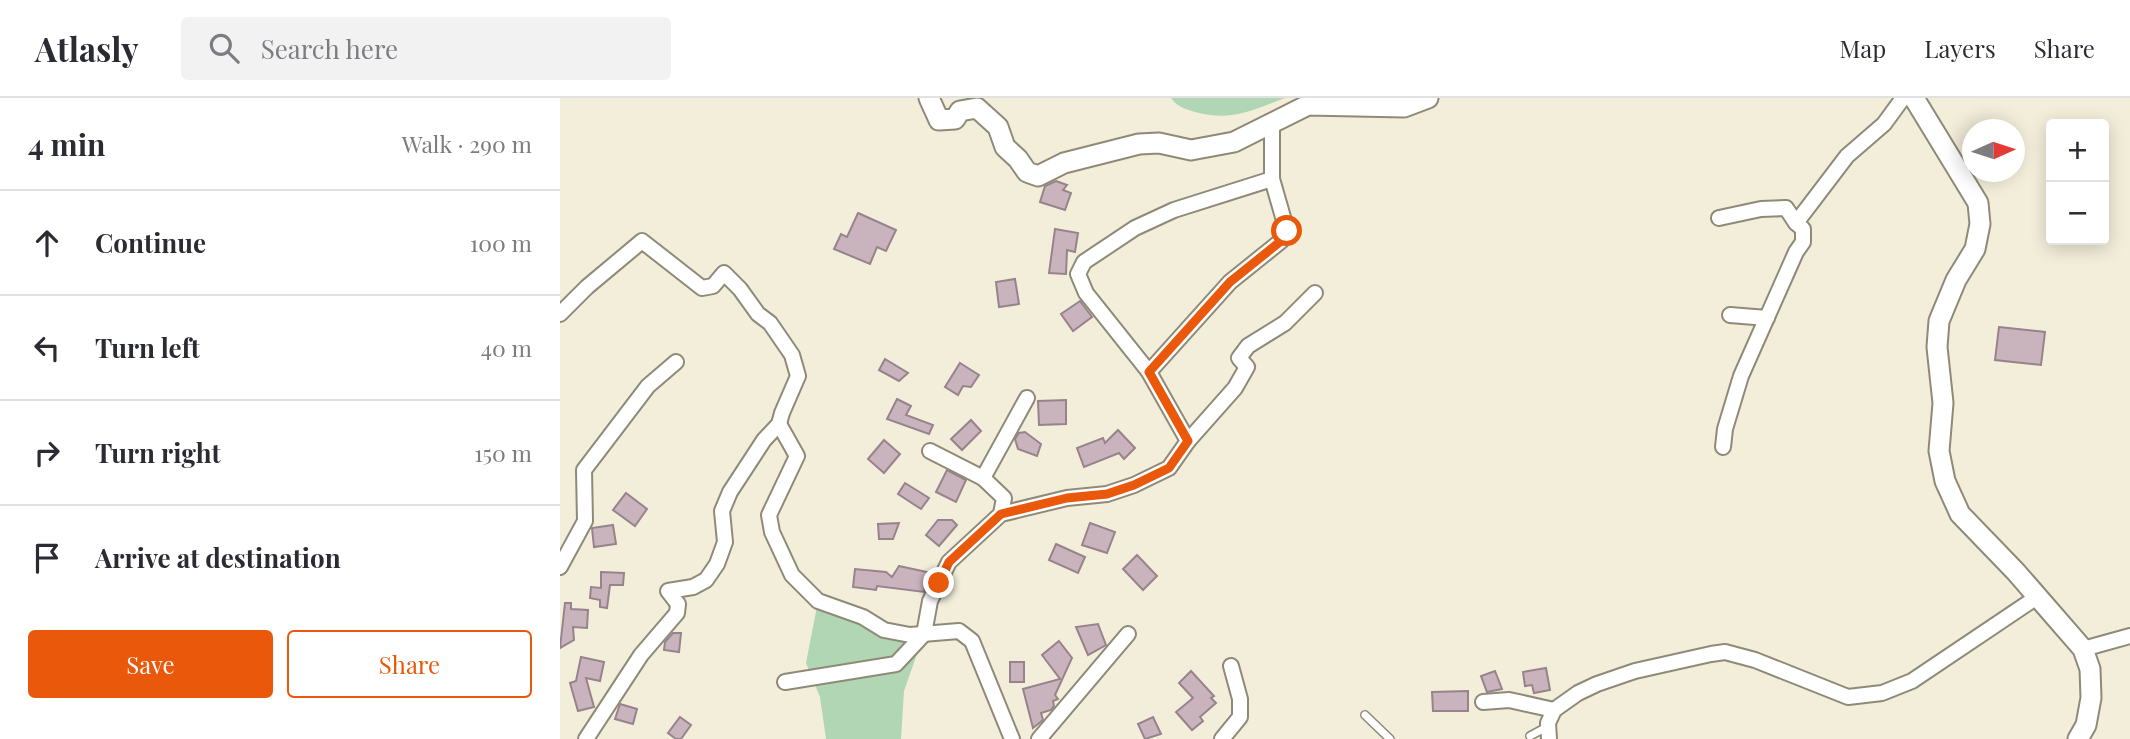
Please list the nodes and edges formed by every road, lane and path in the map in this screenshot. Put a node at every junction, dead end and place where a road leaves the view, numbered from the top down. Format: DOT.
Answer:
graph roads {
  1 [pos="929,98"];
  2 [pos="1428,98"];
  3 [pos="1903,98"];
  4 [pos="1914,98"];
  5 [pos="1272,124"];
  6 [pos="1272,179"];
  7 [pos="1719,218"];
  8 [pos="1797,223"];
  9 [pos="1315,293"];
  10 [pos="560,314"];
  11 [pos="1730,315"];
  12 [pos="1767,318"];
  13 [pos="677,362"];
  14 [pos="1149,372"];
  15 [pos="1027,398"];
  16 [pos="779,424"];
  17 [pos="1188,441"];
  18 [pos="1723,447"];
  19 [pos="930,452"];
  20 [pos="983,478"];
  21 [pos="1001,514"];
  22 [pos="560,567"];
  23 [pos="2037,597"];
  24 [pos="924,634"];
  25 [pos="1128,634"];
  26 [pos="2130,636"];
  27 [pos="2083,649"];
  28 [pos="1231,666"];
  29 [pos="785,682"];
  30 [pos="1483,702"];
  31 [pos="1365,715"];
  32 [pos="1551,717"];
  33 [pos="1530,736"];
  34 [pos="586,739"];
  35 [pos="1012,739"];
  36 [pos="1039,739"];
  37 [pos="1222,739"];
  38 [pos="1390,739"];
  39 [pos="1549,739"];
  40 [pos="2078,739"];
  1 -- 5 [label="street"];
  2 -- 5 [label="street"];
  3 -- 8 [label="street"];
  4 -- 23 [label="street"];
  5 -- 6 [label="street"];
  6 -- 14 [label="street"];
  6 -- 14 [label="street"];
  7 -- 8 [label="street"];
  8 -- 12 [label="street"];
  9 -- 17 [label="street"];
  10 -- 16 [label="street"];
  11 -- 12 [label="street"];
  12 -- 18 [label="street"];
  13 -- 22 [label="street"];
  14 -- 17 [label="street"];
  15 -- 20 [label="street"];
  16 -- 24 [label="street"];
  16 -- 34 [label="street"];
  17 -- 21 [label="street"];
  19 -- 20 [label="street"];
  20 -- 21 [label="street"];
  21 -- 24 [label="street"];
  23 -- 27 [label="street"];
  23 -- 32 [label="street"];
  24 -- 29 [label="street"];
  24 -- 35 [label="street"];
  25 -- 36 [label="street"];
  26 -- 27 [label="street"];
  27 -- 40 [label="street"];
  28 -- 37 [label="street"];
  30 -- 32 [label="street"];
  31 -- 38 [label="lane"];
  32 -- 33 [label="lane"];
  32 -- 39 [label="street"];
}
